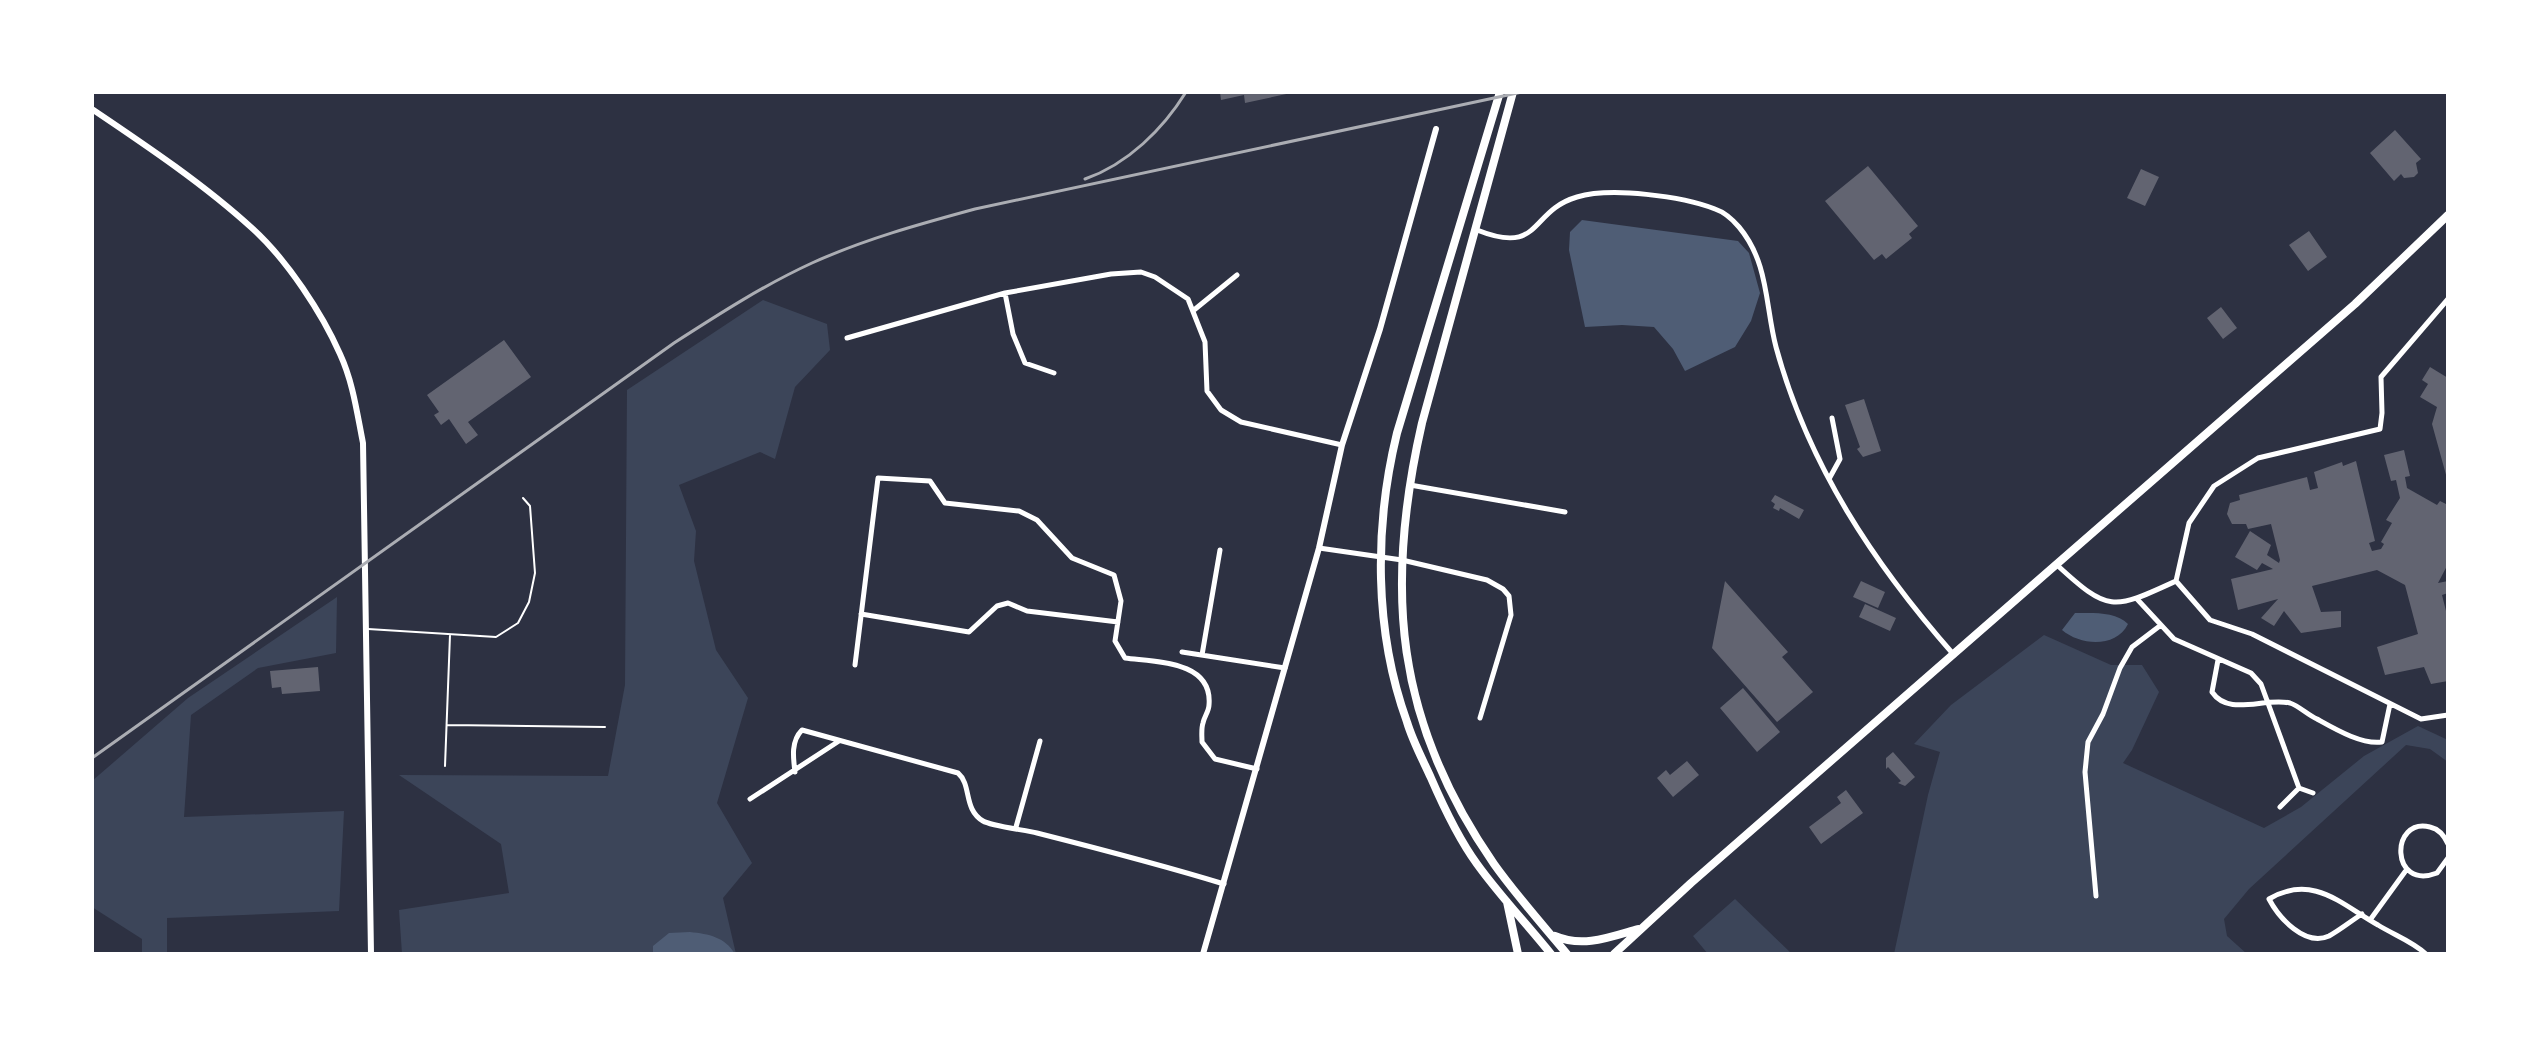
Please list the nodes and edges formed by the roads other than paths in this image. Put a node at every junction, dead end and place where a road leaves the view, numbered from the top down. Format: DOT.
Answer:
graph roads {
  1 [pos="1500,92"];
  2 [pos="1513,92"];
  3 [pos="92,109"];
  4 [pos="1436,129"];
  5 [pos="2448,215"];
  6 [pos="1477,230"];
  7 [pos="1237,275"];
  8 [pos="1005,293"];
  9 [pos="2448,299"];
  10 [pos="1194,310"];
  11 [pos="847,338"];
  12 [pos="1054,373"];
  13 [pos="1832,418"];
  14 [pos="1342,445"];
  15 [pos="1828,480"];
  16 [pos="1409,485"];
  17 [pos="523,498"];
  18 [pos="1565,512"];
  19 [pos="1319,548"];
  20 [pos="1220,550"];
  21 [pos="1381,557"];
  22 [pos="1402,560"];
  23 [pos="2057,565"];
  24 [pos="2176,581"];
  25 [pos="2137,599"];
  26 [pos="861,614"];
  27 [pos="1118,622"];
  28 [pos="2161,625"];
  29 [pos="366,629"];
  30 [pos="450,633"];
  31 [pos="1182,652"];
  32 [pos="1202,655"];
  33 [pos="1954,655"];
  34 [pos="2218,660"];
  35 [pos="855,665"];
  36 [pos="1285,668"];
  37 [pos="2269,702"];
  38 [pos="2390,704"];
  39 [pos="2448,715"];
  40 [pos="1480,718"];
  41 [pos="447,725"];
  42 [pos="605,727"];
  43 [pos="840,740"];
  44 [pos="1040,741"];
  45 [pos="445,766"];
  46 [pos="1257,769"];
  47 [pos="795,772"];
  48 [pos="2299,788"];
  49 [pos="2313,793"];
  50 [pos="750,799"];
  51 [pos="2280,807"];
  52 [pos="1016,827"];
  53 [pos="2448,844"];
  54 [pos="2448,858"];
  55 [pos="2407,869"];
  56 [pos="1224,884"];
  57 [pos="2096,896"];
  58 [pos="1507,901"];
  59 [pos="2362,914"];
  60 [pos="2370,920"];
  61 [pos="1643,927"];
  62 [pos="1551,934"];
  63 [pos="371,954"];
  64 [pos="1203,954"];
  65 [pos="1518,954"];
  66 [pos="1551,954"];
  67 [pos="1567,954"];
  68 [pos="1615,954"];
  69 [pos="2426,954"];
  1 -- 21 [label="main road"];
  2 -- 6 [label="main road"];
  3 -- 29 [label="street"];
  4 -- 14 [label="street"];
  5 -- 23 [label="main road"];
  6 -- 15 [label="street"];
  6 -- 16 [label="main road"];
  7 -- 10 [label="street"];
  8 -- 10 [label="street"];
  8 -- 11 [label="street"];
  8 -- 12 [label="street"];
  9 -- 24 [label="street"];
  10 -- 14 [label="street"];
  13 -- 15 [label="street"];
  14 -- 19 [label="street"];
  15 -- 33 [label="street"];
  16 -- 18 [label="street"];
  16 -- 22 [label="main road"];
  17 -- 30 [label="lane"];
  19 -- 21 [label="street"];
  19 -- 36 [label="street"];
  20 -- 32 [label="street"];
  21 -- 22 [label="street"];
  21 -- 58 [label="main road"];
  22 -- 40 [label="street"];
  22 -- 62 [label="main road"];
  23 -- 25 [label="street"];
  23 -- 33 [label="main road"];
  24 -- 25 [label="street"];
  24 -- 38 [label="street"];
  25 -- 28 [label="street"];
  26 -- 27 [label="street"];
  26 -- 27 [label="street"];
  26 -- 35 [label="street"];
  27 -- 46 [label="street"];
  28 -- 34 [label="street"];
  28 -- 57 [label="street"];
  29 -- 30 [label="lane"];
  29 -- 63 [label="street"];
  30 -- 41 [label="lane"];
  31 -- 32 [label="street"];
  32 -- 36 [label="street"];
  33 -- 61 [label="main road"];
  34 -- 37 [label="street"];
  34 -- 37 [label="street"];
  36 -- 46 [label="street"];
  37 -- 38 [label="street"];
  37 -- 48 [label="street"];
  38 -- 39 [label="street"];
  41 -- 42 [label="lane"];
  41 -- 45 [label="lane"];
  43 -- 47 [label="street"];
  43 -- 47 [label="street"];
  43 -- 52 [label="street"];
  44 -- 52 [label="street"];
  46 -- 56 [label="street"];
  47 -- 50 [label="street"];
  48 -- 49 [label="street"];
  48 -- 51 [label="street"];
  52 -- 56 [label="street"];
  53 -- 55 [label="street"];
  54 -- 55 [label="street"];
  55 -- 60 [label="street"];
  56 -- 64 [label="street"];
  58 -- 65 [label="main road"];
  58 -- 66 [label="main road"];
  59 -- 59 [label="street"];
  59 -- 60 [label="street"];
  60 -- 69 [label="street"];
  61 -- 62 [label="main road"];
  61 -- 68 [label="main road"];
  62 -- 67 [label="main road"];
}
